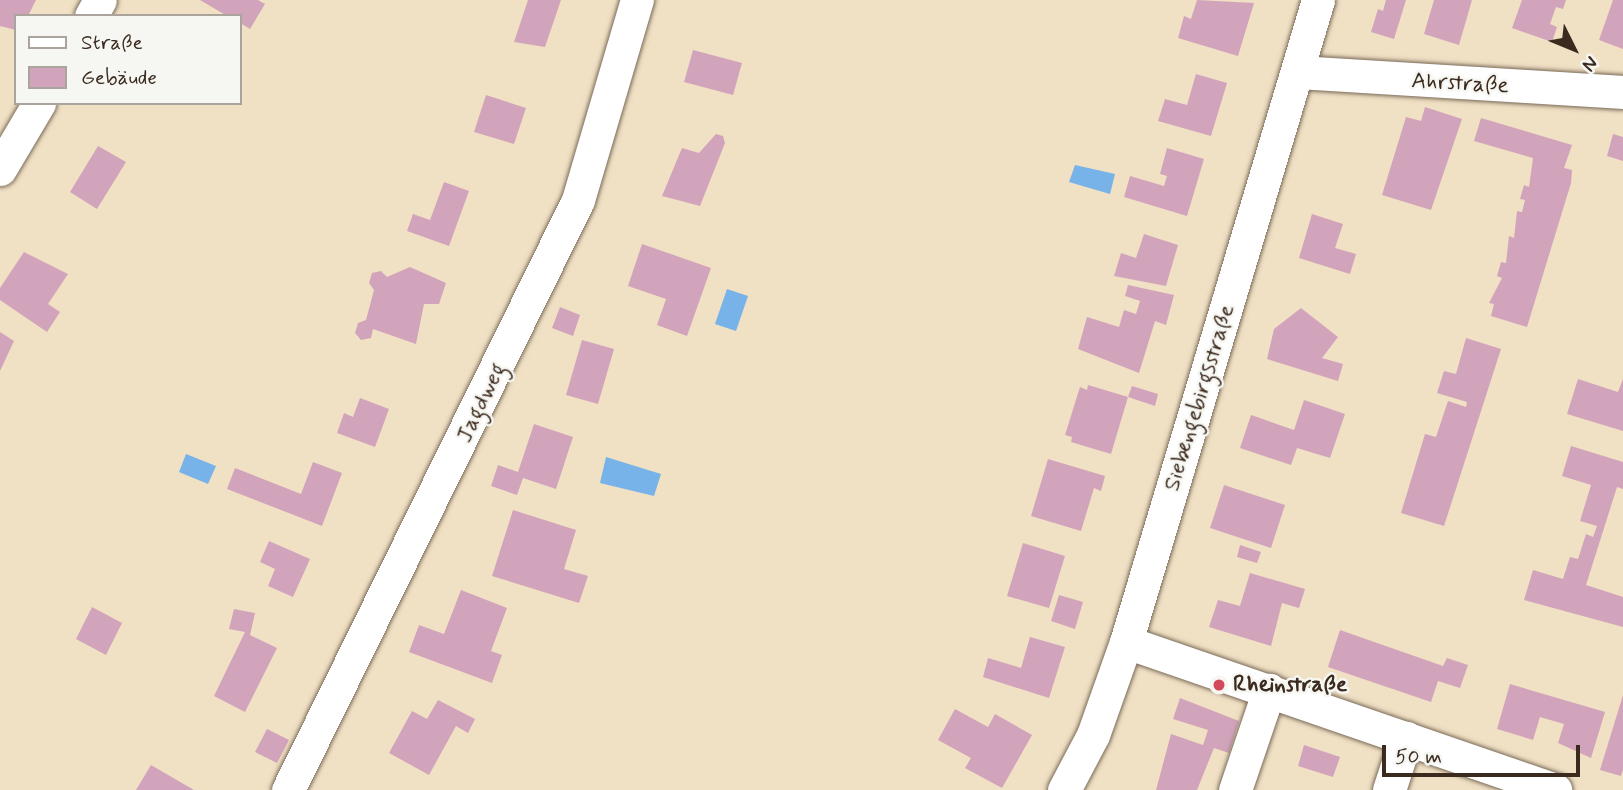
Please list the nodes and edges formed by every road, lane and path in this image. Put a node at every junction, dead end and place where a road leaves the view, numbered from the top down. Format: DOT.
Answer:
graph roads {
  1 [pos="637,0"];
  2 [pos="1318,0"];
  3 [pos="1298,72"];
  4 [pos="1623,92"];
  5 [pos="38,105"];
  6 [pos="0,169"];
  7 [pos="1126,642"];
  8 [pos="1269,690"];
  9 [pos="1406,738"];
  10 [pos="288,790"];
  11 [pos="1065,790"];
  12 [pos="1235,790"];
  13 [pos="1389,790"];
  14 [pos="1555,790"];
  1 -- 10 [label="street, Jagdweg"];
  2 -- 3 [label="street, Siebengebirgsstraße"];
  3 -- 4 [label="street, Ahrstraße"];
  3 -- 7 [label="street, Siebengebirgsstraße"];
  5 -- 6 [label="street"];
  7 -- 8 [label="street"];
  7 -- 11 [label="street, Siebengebirgsstraße"];
  8 -- 9 [label="street"];
  8 -- 12 [label="street"];
  9 -- 13 [label="street"];
  9 -- 14 [label="street"];
}
